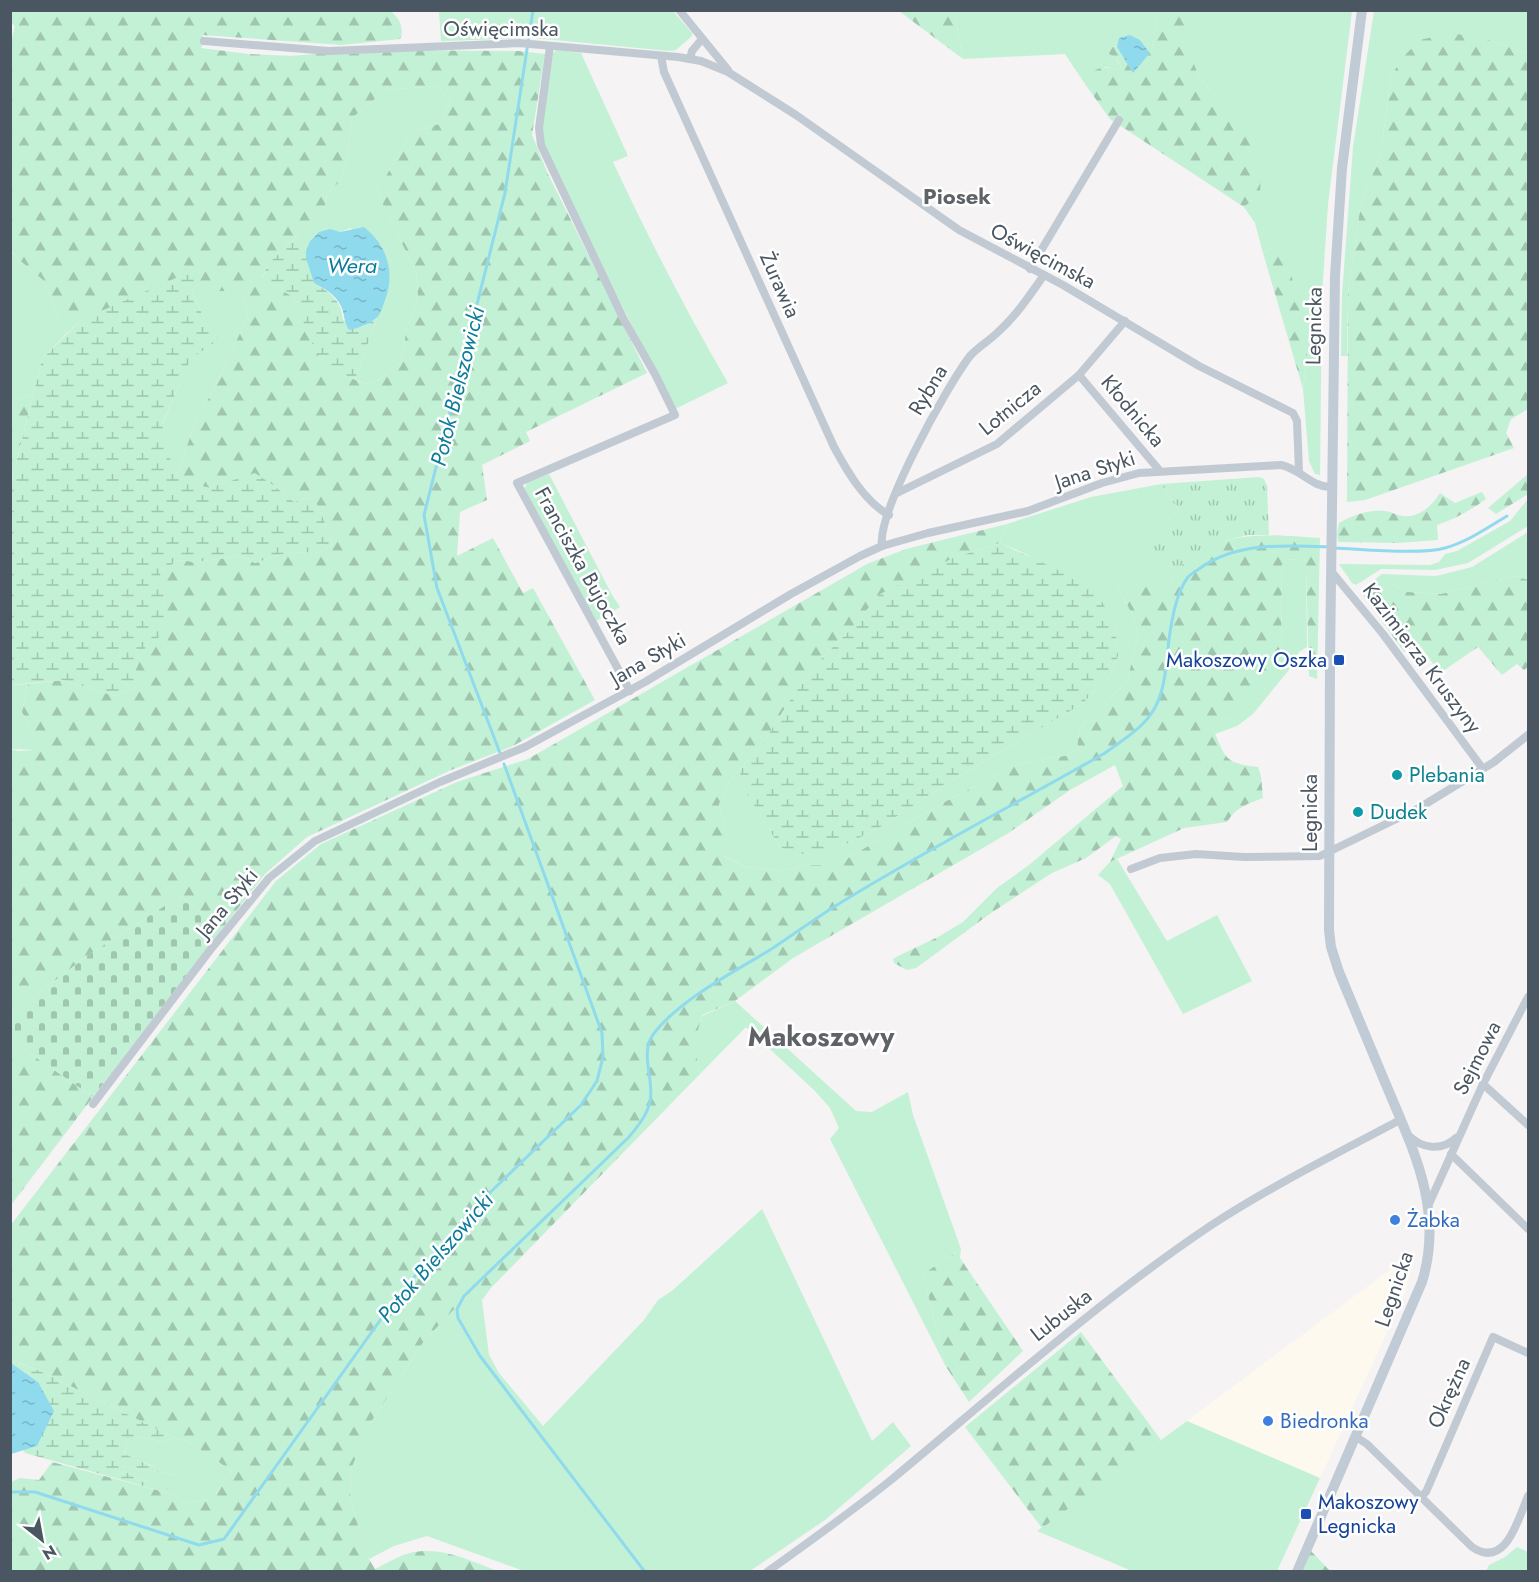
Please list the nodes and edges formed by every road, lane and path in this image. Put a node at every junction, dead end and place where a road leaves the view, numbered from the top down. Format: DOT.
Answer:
graph roads {
  1 [pos="680,10"];
  2 [pos="1362,10"];
  3 [pos="702,39"];
  4 [pos="204,41"];
  5 [pos="550,46"];
  6 [pos="661,56"];
  7 [pos="690,59"];
  8 [pos="738,78"];
  9 [pos="1119,120"];
  10 [pos="1030,268"];
  11 [pos="1044,275"];
  12 [pos="1125,321"];
  13 [pos="1078,375"];
  14 [pos="1160,471"];
  15 [pos="1299,472"];
  16 [pos="1332,487"];
  17 [pos="897,493"];
  18 [pos="889,515"];
  19 [pos="882,546"];
  20 [pos="1331,567"];
  21 [pos="630,691"];
  22 [pos="1528,735"];
  23 [pos="1483,769"];
  24 [pos="1329,851"];
  25 [pos="1131,869"];
  26 [pos="1528,997"];
  27 [pos="1483,1084"];
  28 [pos="93,1104"];
  29 [pos="1401,1120"];
  30 [pos="1528,1125"];
  31 [pos="1407,1134"];
  32 [pos="1459,1136"];
  33 [pos="1450,1154"];
  34 [pos="1428,1206"];
  35 [pos="1528,1229"];
  36 [pos="1528,1353"];
  37 [pos="1356,1437"];
  38 [pos="1528,1496"];
  39 [pos="1420,1497"];
  40 [pos="767,1572"];
  41 [pos="1297,1572"];
  1 -- 3 [label="street, Oświęcimska"];
  2 -- 16 [label="main road, Legnicka"];
  3 -- 7 [label="street"];
  3 -- 8 [label="street, Oświęcimska"];
  4 -- 5 [label="street, Oświęcimska"];
  5 -- 6 [label="street, Oświęcimska"];
  5 -- 21 [label="street, Franciszka Bujoczka"];
  6 -- 7 [label="street, Oświęcimska"];
  6 -- 18 [label="street, Żurawia"];
  7 -- 8 [label="street, Oświęcimska"];
  8 -- 10 [label="street, Oświęcimska"];
  9 -- 10 [label="street"];
  10 -- 11 [label="street, Oświęcimska"];
  11 -- 12 [label="street, Oświęcimska"];
  11 -- 17 [label="street, Rybna"];
  12 -- 13 [label="street, Lotnicza"];
  12 -- 15 [label="street, Oświęcimska"];
  13 -- 14 [label="street, Kłodnicka"];
  13 -- 17 [label="street, Lotnicza"];
  14 -- 15 [label="street, Jana Styki"];
  14 -- 19 [label="street, Jana Styki"];
  15 -- 16 [label="street, Jana Styki"];
  16 -- 20 [label="main road, Legnicka"];
  17 -- 18 [label="street, Rybna"];
  18 -- 19 [label="street, Rybna"];
  19 -- 21 [label="street, Jana Styki"];
  20 -- 23 [label="street, Kazimierza Kruszyny"];
  20 -- 24 [label="main road, Legnicka"];
  21 -- 28 [label="street, Jana Styki"];
  22 -- 23 [label="street"];
  23 -- 24 [label="street"];
  24 -- 25 [label="street"];
  24 -- 29 [label="main road, Legnicka"];
  26 -- 27 [label="street, Sejmowa"];
  27 -- 30 [label="street"];
  27 -- 32 [label="street, Sejmowa"];
  29 -- 31 [label="main road, Legnicka"];
  29 -- 40 [label="street, Lubuska"];
  31 -- 32 [label="street"];
  31 -- 34 [label="main road, Legnicka"];
  32 -- 33 [label="street, Sejmowa"];
  33 -- 34 [label="street, Sejmowa"];
  33 -- 35 [label="street"];
  34 -- 37 [label="main road, Legnicka"];
  36 -- 39 [label="street, Okrężna"];
  37 -- 39 [label="street"];
  37 -- 41 [label="main road, Legnicka"];
  38 -- 39 [label="street"];
}
